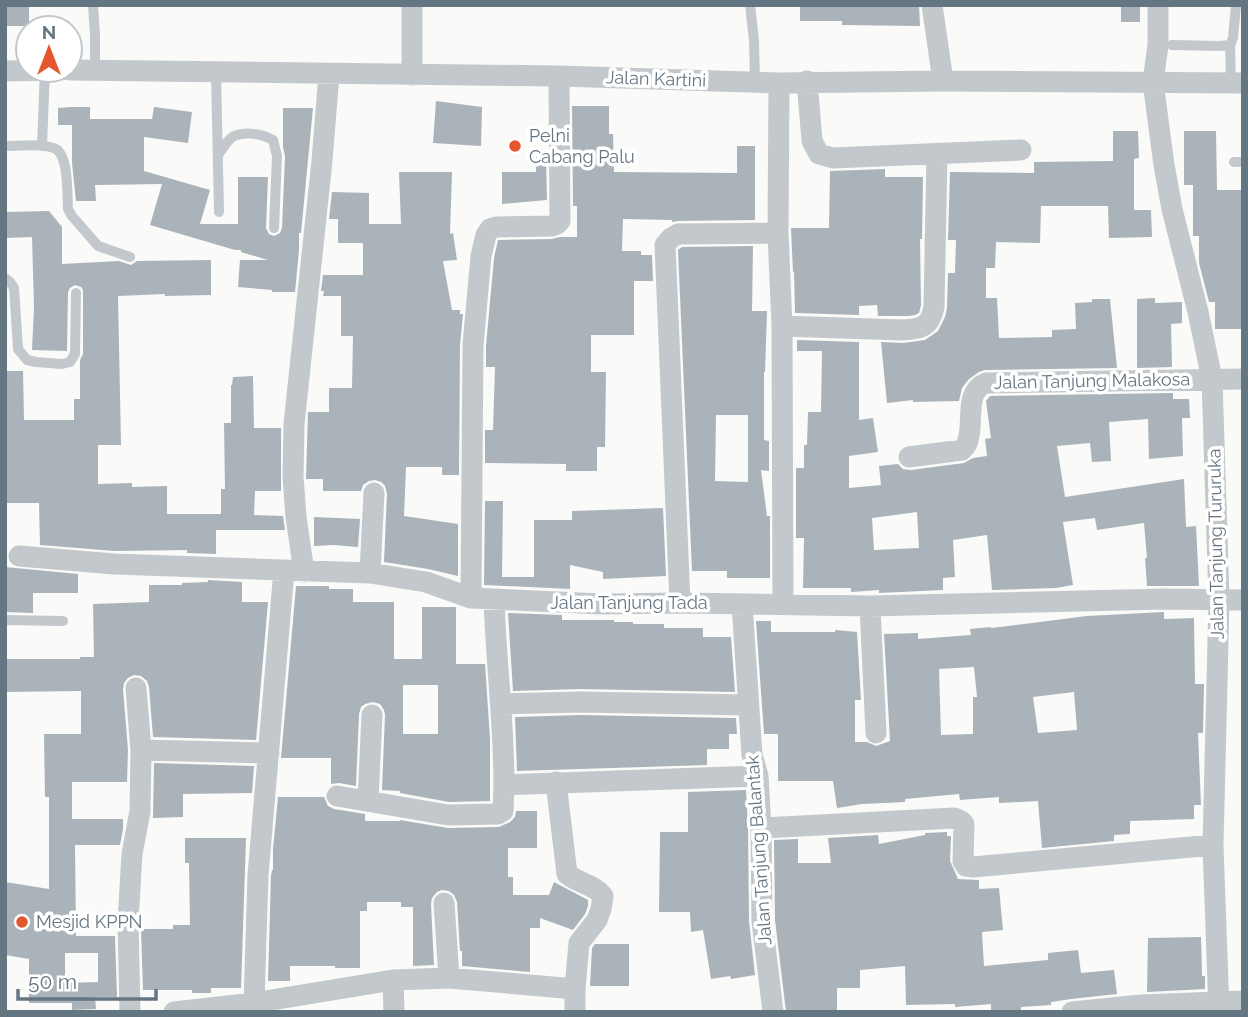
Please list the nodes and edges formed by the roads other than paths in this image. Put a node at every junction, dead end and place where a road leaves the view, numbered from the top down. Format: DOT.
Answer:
graph roads {
  1 [pos="93,5"];
  2 [pos="412,5"];
  3 [pos="750,5"];
  4 [pos="932,5"];
  5 [pos="1158,5"];
  6 [pos="1237,5"];
  7 [pos="1230,44"];
  8 [pos="1172,46"];
  9 [pos="84,69"];
  10 [pos="95,69"];
  11 [pos="216,73"];
  12 [pos="329,74"];
  13 [pos="412,75"];
  14 [pos="559,76"];
  15 [pos="807,81"];
  16 [pos="943,81"];
  17 [pos="755,82"];
  18 [pos="1153,82"];
  19 [pos="779,83"];
  20 [pos="1237,83"];
  21 [pos="44,84"];
  22 [pos="5,146"];
  23 [pos="42,146"];
  24 [pos="1021,150"];
  25 [pos="219,153"];
  26 [pos="937,154"];
  27 [pos="219,212"];
  28 [pos="274,228"];
  29 [pos="778,233"];
  30 [pos="130,257"];
  31 [pos="5,278"];
  32 [pos="76,293"];
  33 [pos="782,326"];
  34 [pos="1212,379"];
  35 [pos="1243,379"];
  36 [pos="909,457"];
  37 [pos="374,493"];
  38 [pos="19,556"];
  39 [pos="294,571"];
  40 [pos="370,573"];
  41 [pos="471,598"];
  42 [pos="494,600"];
  43 [pos="1219,600"];
  44 [pos="1243,600"];
  45 [pos="680,603"];
  46 [pos="742,604"];
  47 [pos="783,605"];
  48 [pos="870,606"];
  49 [pos="5,620"];
  50 [pos="63,621"];
  51 [pos="136,688"];
  52 [pos="501,704"];
  53 [pos="748,705"];
  54 [pos="372,715"];
  55 [pos="876,733"];
  56 [pos="141,750"];
  57 [pos="269,753"];
  58 [pos="758,776"];
  59 [pos="556,782"];
  60 [pos="504,785"];
  61 [pos="337,796"];
  62 [pos="368,801"];
  63 [pos="761,828"];
  64 [pos="1213,845"];
  65 [pos="444,903"];
  66 [pos="449,978"];
  67 [pos="393,980"];
  68 [pos="575,989"];
  69 [pos="1243,1001"];
  70 [pos="254,1003"];
  71 [pos="1219,1006"];
  72 [pos="130,1012"];
  73 [pos="174,1012"];
  74 [pos="394,1012"];
  75 [pos="575,1012"];
  76 [pos="773,1012"];
  77 [pos="1072,1012"];
  1 -- 10 [label="lane"];
  2 -- 13 [label="street"];
  3 -- 17 [label="lane"];
  4 -- 16 [label="street"];
  5 -- 18 [label="street, Jalan Tanjung Tururuka"];
  6 -- 7 [label="lane"];
  7 -- 8 [label="lane"];
  7 -- 20 [label="lane"];
  9 -- 10 [label="street, Jalan Kartini"];
  10 -- 11 [label="street, Jalan Kartini"];
  11 -- 12 [label="street, Jalan Kartini"];
  11 -- 25 [label="lane"];
  12 -- 13 [label="street, Jalan Kartini"];
  12 -- 39 [label="street"];
  13 -- 14 [label="street, Jalan Kartini"];
  14 -- 17 [label="street, Jalan Kartini"];
  14 -- 41 [label="street"];
  15 -- 16 [label="street, Jalan Kartini"];
  15 -- 19 [label="street, Jalan Kartini"];
  15 -- 26 [label="street"];
  16 -- 18 [label="street, Jalan Kartini"];
  17 -- 19 [label="street, Jalan Kartini"];
  18 -- 20 [label="street, Jalan Kartini"];
  18 -- 34 [label="street, Jalan Tanjung Tururuka"];
  19 -- 29 [label="street"];
  21 -- 23 [label="lane"];
  22 -- 23 [label="lane"];
  23 -- 30 [label="lane"];
  24 -- 26 [label="street"];
  25 -- 27 [label="lane"];
  25 -- 28 [label="lane"];
  26 -- 33 [label="street"];
  29 -- 33 [label="street"];
  29 -- 45 [label="street"];
  31 -- 32 [label="lane"];
  33 -- 47 [label="street"];
  34 -- 35 [label="street, Jalan Tanjung Malakosa"];
  34 -- 36 [label="street, Jalan Tanjung Malakosa"];
  34 -- 43 [label="street, Jalan Tanjung Tururuka"];
  37 -- 40 [label="street"];
  38 -- 39 [label="street, Jalan Tanjung Tada"];
  39 -- 40 [label="street, Jalan Tanjung Tada"];
  39 -- 57 [label="street"];
  40 -- 41 [label="street, Jalan Tanjung Tada"];
  41 -- 42 [label="street, Jalan Tanjung Tada"];
  42 -- 45 [label="street, Jalan Tanjung Tada"];
  42 -- 52 [label="street"];
  43 -- 44 [label="street, Jalan Tanjung Tada"];
  43 -- 48 [label="street, Jalan Tanjung Tada"];
  43 -- 64 [label="street, Jalan Tanjung Tururuka"];
  45 -- 46 [label="street, Jalan Tanjung Tada"];
  46 -- 47 [label="street, Jalan Tanjung Tada"];
  46 -- 53 [label="street, Jalan Tanjung Balantak"];
  47 -- 48 [label="street, Jalan Tanjung Tada"];
  48 -- 55 [label="street"];
  49 -- 50 [label="lane"];
  51 -- 56 [label="street"];
  52 -- 53 [label="street"];
  52 -- 60 [label="street"];
  53 -- 58 [label="street, Jalan Tanjung Balantak"];
  54 -- 62 [label="street"];
  56 -- 57 [label="street"];
  56 -- 72 [label="street"];
  57 -- 70 [label="street"];
  58 -- 59 [label="street"];
  58 -- 63 [label="street, Jalan Tanjung Balantak"];
  59 -- 60 [label="street"];
  59 -- 68 [label="street"];
  60 -- 62 [label="street"];
  61 -- 62 [label="street"];
  63 -- 64 [label="street"];
  63 -- 76 [label="street, Jalan Tanjung Balantak"];
  64 -- 71 [label="street, Jalan Tanjung Tururuka"];
  65 -- 66 [label="street"];
  66 -- 67 [label="street"];
  66 -- 68 [label="street"];
  67 -- 70 [label="street"];
  67 -- 74 [label="street"];
  68 -- 75 [label="street"];
  69 -- 71 [label="street"];
  70 -- 73 [label="street"];
  71 -- 77 [label="street"];
}
